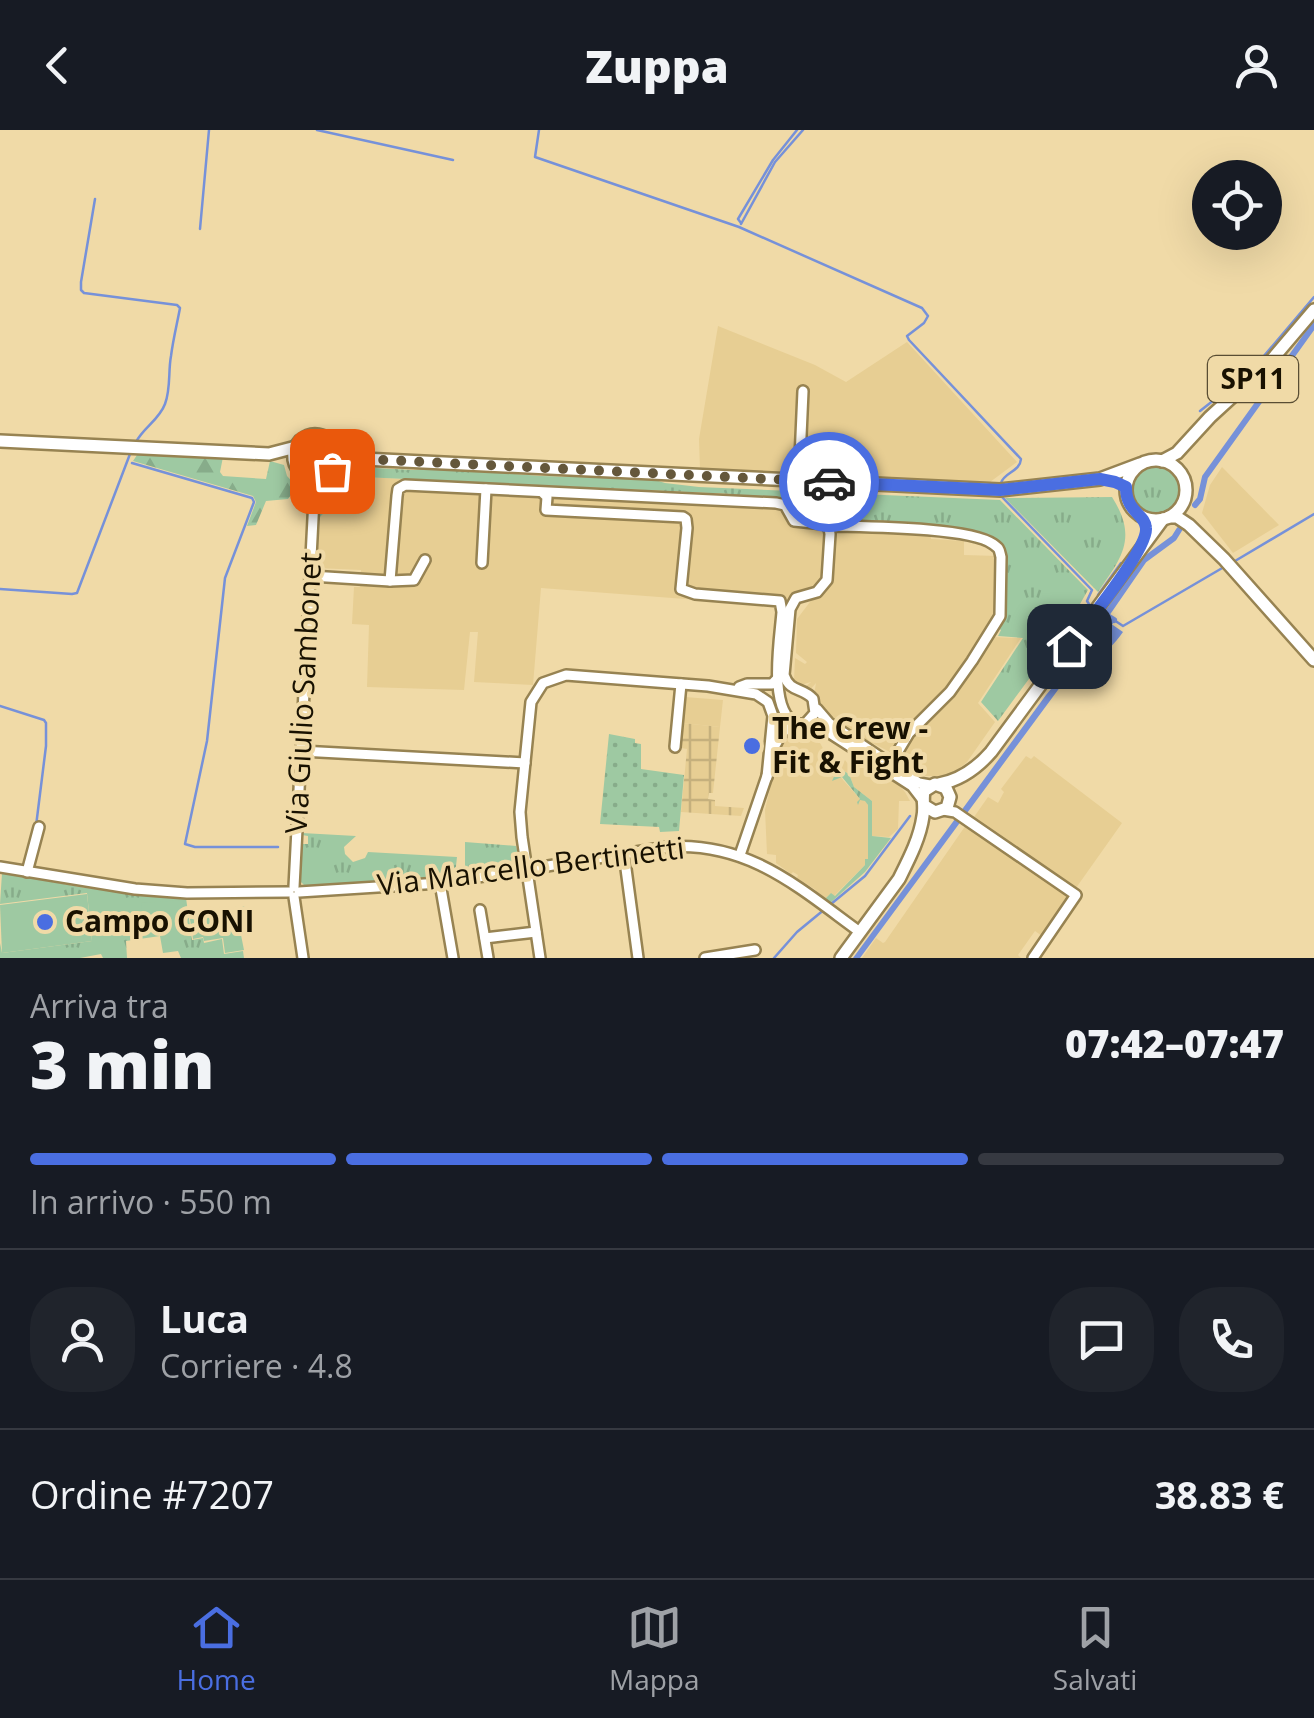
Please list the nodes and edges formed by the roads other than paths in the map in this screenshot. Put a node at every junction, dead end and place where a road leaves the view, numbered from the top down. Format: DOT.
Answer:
graph roads {
  1 [pos="1314,310"];
  2 [pos="803,391"];
  3 [pos="0,440"];
  4 [pos="1187,442"];
  5 [pos="335,446"];
  6 [pos="296,447"];
  7 [pos="269,454"];
  8 [pos="364,459"];
  9 [pos="1162,460"];
  10 [pos="1140,464"];
  11 [pos="298,469"];
  12 [pos="330,472"];
  13 [pos="1181,472"];
  14 [pos="1100,479"];
  15 [pos="799,481"];
  16 [pos="1126,487"];
  17 [pos="486,489"];
  18 [pos="544,492"];
  19 [pos="314,499"];
  20 [pos="1185,500"];
  21 [pos="1138,515"];
  22 [pos="1166,518"];
  23 [pos="829,528"];
  24 [pos="1141,548"];
  25 [pos="425,560"];
  26 [pos="482,563"];
  27 [pos="1228,564"];
  28 [pos="311,576"];
  29 [pos="390,581"];
  30 [pos="1314,660"];
  31 [pos="778,678"];
  32 [pos="681,684"];
  33 [pos="735,688"];
  34 [pos="756,692"];
  35 [pos="796,692"];
  36 [pos="783,704"];
  37 [pos="816,706"];
  38 [pos="801,723"];
  39 [pos="776,744"];
  40 [pos="675,747"];
  41 [pos="301,751"];
  42 [pos="525,763"];
  43 [pos="891,764"];
  44 [pos="766,777"];
  45 [pos="961,777"];
  46 [pos="935,785"];
  47 [pos="942,806"];
  48 [pos="39,828"];
  49 [pos="624,854"];
  50 [pos="740,855"];
  51 [pos="0,867"];
  52 [pos="526,870"];
  53 [pos="27,872"];
  54 [pos="440,883"];
  55 [pos="294,892"];
  56 [pos="480,910"];
  57 [pos="536,932"];
  58 [pos="860,932"];
  59 [pos="485,938"];
  60 [pos="755,950"];
  61 [pos="304,958"];
  62 [pos="453,958"];
  63 [pos="488,958"];
  64 [pos="540,958"];
  65 [pos="638,958"];
  66 [pos="705,958"];
  67 [pos="841,958"];
  68 [pos="1033,958"];
  1 -- 4 [label="main road, SP11"];
  2 -- 15 [label="street"];
  3 -- 7 [label="main road"];
  4 -- 9 [label="main road, SP11"];
  4 -- 13 [label="main road"];
  5 -- 6 [label="main road"];
  5 -- 8 [label="main road"];
  5 -- 12 [label="main road"];
  6 -- 7 [label="main road"];
  6 -- 11 [label="main road"];
  7 -- 11 [label="main road"];
  8 -- 12 [label="main road"];
  8 -- 15 [label="main road"];
  9 -- 10 [label="main road, SP11"];
  9 -- 13 [label="main road"];
  10 -- 14 [label="main road"];
  10 -- 16 [label="main road"];
  11 -- 12 [label="main road"];
  11 -- 19 [label="street, Via Giulio Sambonet"];
  12 -- 19 [label="street, Via Giulio Sambonet"];
  13 -- 20 [label="main road"];
  14 -- 15 [label="main road"];
  14 -- 16 [label="main road"];
  16 -- 21 [label="main road"];
  17 -- 18 [label="street"];
  17 -- 26 [label="street"];
  17 -- 29 [label="street"];
  18 -- 23 [label="street"];
  18 -- 31 [label="street"];
  19 -- 28 [label="street, Via Giulio Sambonet"];
  20 -- 22 [label="main road"];
  20 -- 27 [label="main road"];
  21 -- 22 [label="main road"];
  21 -- 24 [label="main road"];
  22 -- 24 [label="main road"];
  22 -- 27 [label="main road"];
  23 -- 35 [label="street"];
  23 -- 43 [label="street"];
  24 -- 45 [label="main road"];
  25 -- 29 [label="street"];
  27 -- 30 [label="main road"];
  28 -- 29 [label="street"];
  28 -- 41 [label="street, Via Giulio Sambonet"];
  31 -- 33 [label="street"];
  31 -- 36 [label="street"];
  32 -- 33 [label="street"];
  32 -- 40 [label="street"];
  32 -- 42 [label="street"];
  33 -- 34 [label="street"];
  34 -- 39 [label="street"];
  34 -- 44 [label="street"];
  35 -- 36 [label="street"];
  35 -- 37 [label="street"];
  36 -- 38 [label="street"];
  37 -- 38 [label="street"];
  37 -- 43 [label="street"];
  38 -- 39 [label="street"];
  38 -- 47 [label="street"];
  39 -- 44 [label="street"];
  41 -- 42 [label="street"];
  41 -- 55 [label="street, Via Giulio Sambonet"];
  42 -- 52 [label="street"];
  43 -- 46 [label="street"];
  44 -- 50 [label="street"];
  45 -- 46 [label="main road"];
  45 -- 47 [label="main road"];
  46 -- 47 [label="main road"];
  46 -- 47 [label="main road"];
  47 -- 58 [label="main road"];
  47 -- 68 [label="street"];
  48 -- 53 [label="street"];
  49 -- 50 [label="street, Via Marcello Bertinetti"];
  49 -- 52 [label="street, Via Marcello Bertinetti"];
  49 -- 65 [label="street"];
  50 -- 58 [label="street, Via Marcello Bertinetti"];
  51 -- 53 [label="street, Via Marcello Bertinetti"];
  52 -- 54 [label="street, Via Marcello Bertinetti"];
  52 -- 57 [label="street"];
  53 -- 55 [label="street, Via Marcello Bertinetti"];
  54 -- 55 [label="street, Via Marcello Bertinetti"];
  54 -- 62 [label="street"];
  55 -- 61 [label="street, Via Giulio Sambonet"];
  56 -- 59 [label="street"];
  57 -- 59 [label="street"];
  57 -- 64 [label="street"];
  58 -- 67 [label="main road"];
  59 -- 63 [label="street"];
  60 -- 66 [label="street"];
}
